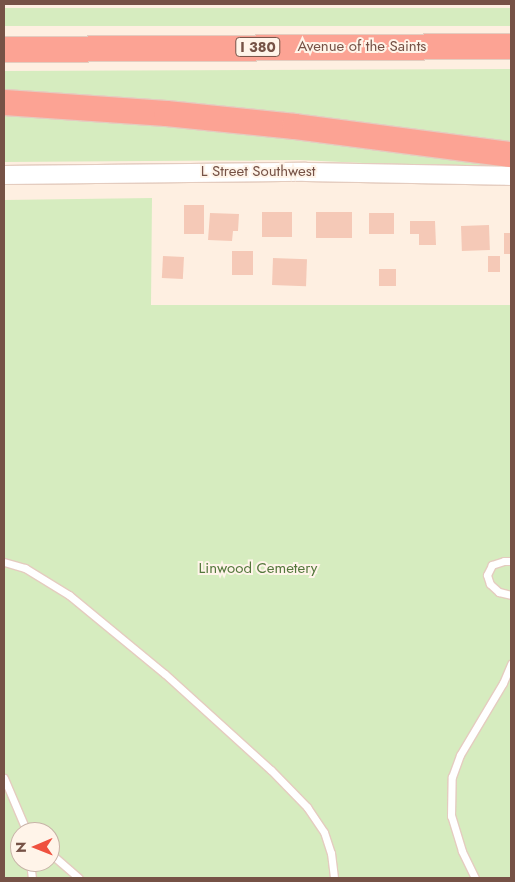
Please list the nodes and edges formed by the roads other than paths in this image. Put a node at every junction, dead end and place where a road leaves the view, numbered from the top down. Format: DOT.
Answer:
graph roads {
  1 [pos="511,46"];
  2 [pos="4,49"];
  3 [pos="4,102"];
  4 [pos="511,154"];
  5 [pos="4,175"];
  6 [pos="511,176"];
  7 [pos="511,561"];
  8 [pos="4,562"];
  9 [pos="511,595"];
  10 [pos="511,664"];
  11 [pos="4,778"];
  12 [pos="23,822"];
  13 [pos="60,862"];
  14 [pos="79,878"];
  15 [pos="334,878"];
  16 [pos="476,878"];
  1 -- 2 [label="highway, Avenue of the Saints / I 380"];
  3 -- 4 [label="highway"];
  5 -- 6 [label="street, L Street Southwest"];
  7 -- 9 [label="lane"];
  8 -- 15 [label="lane"];
  10 -- 16 [label="lane"];
  11 -- 12 [label="lane"];
  13 -- 14 [label="lane"];
}
